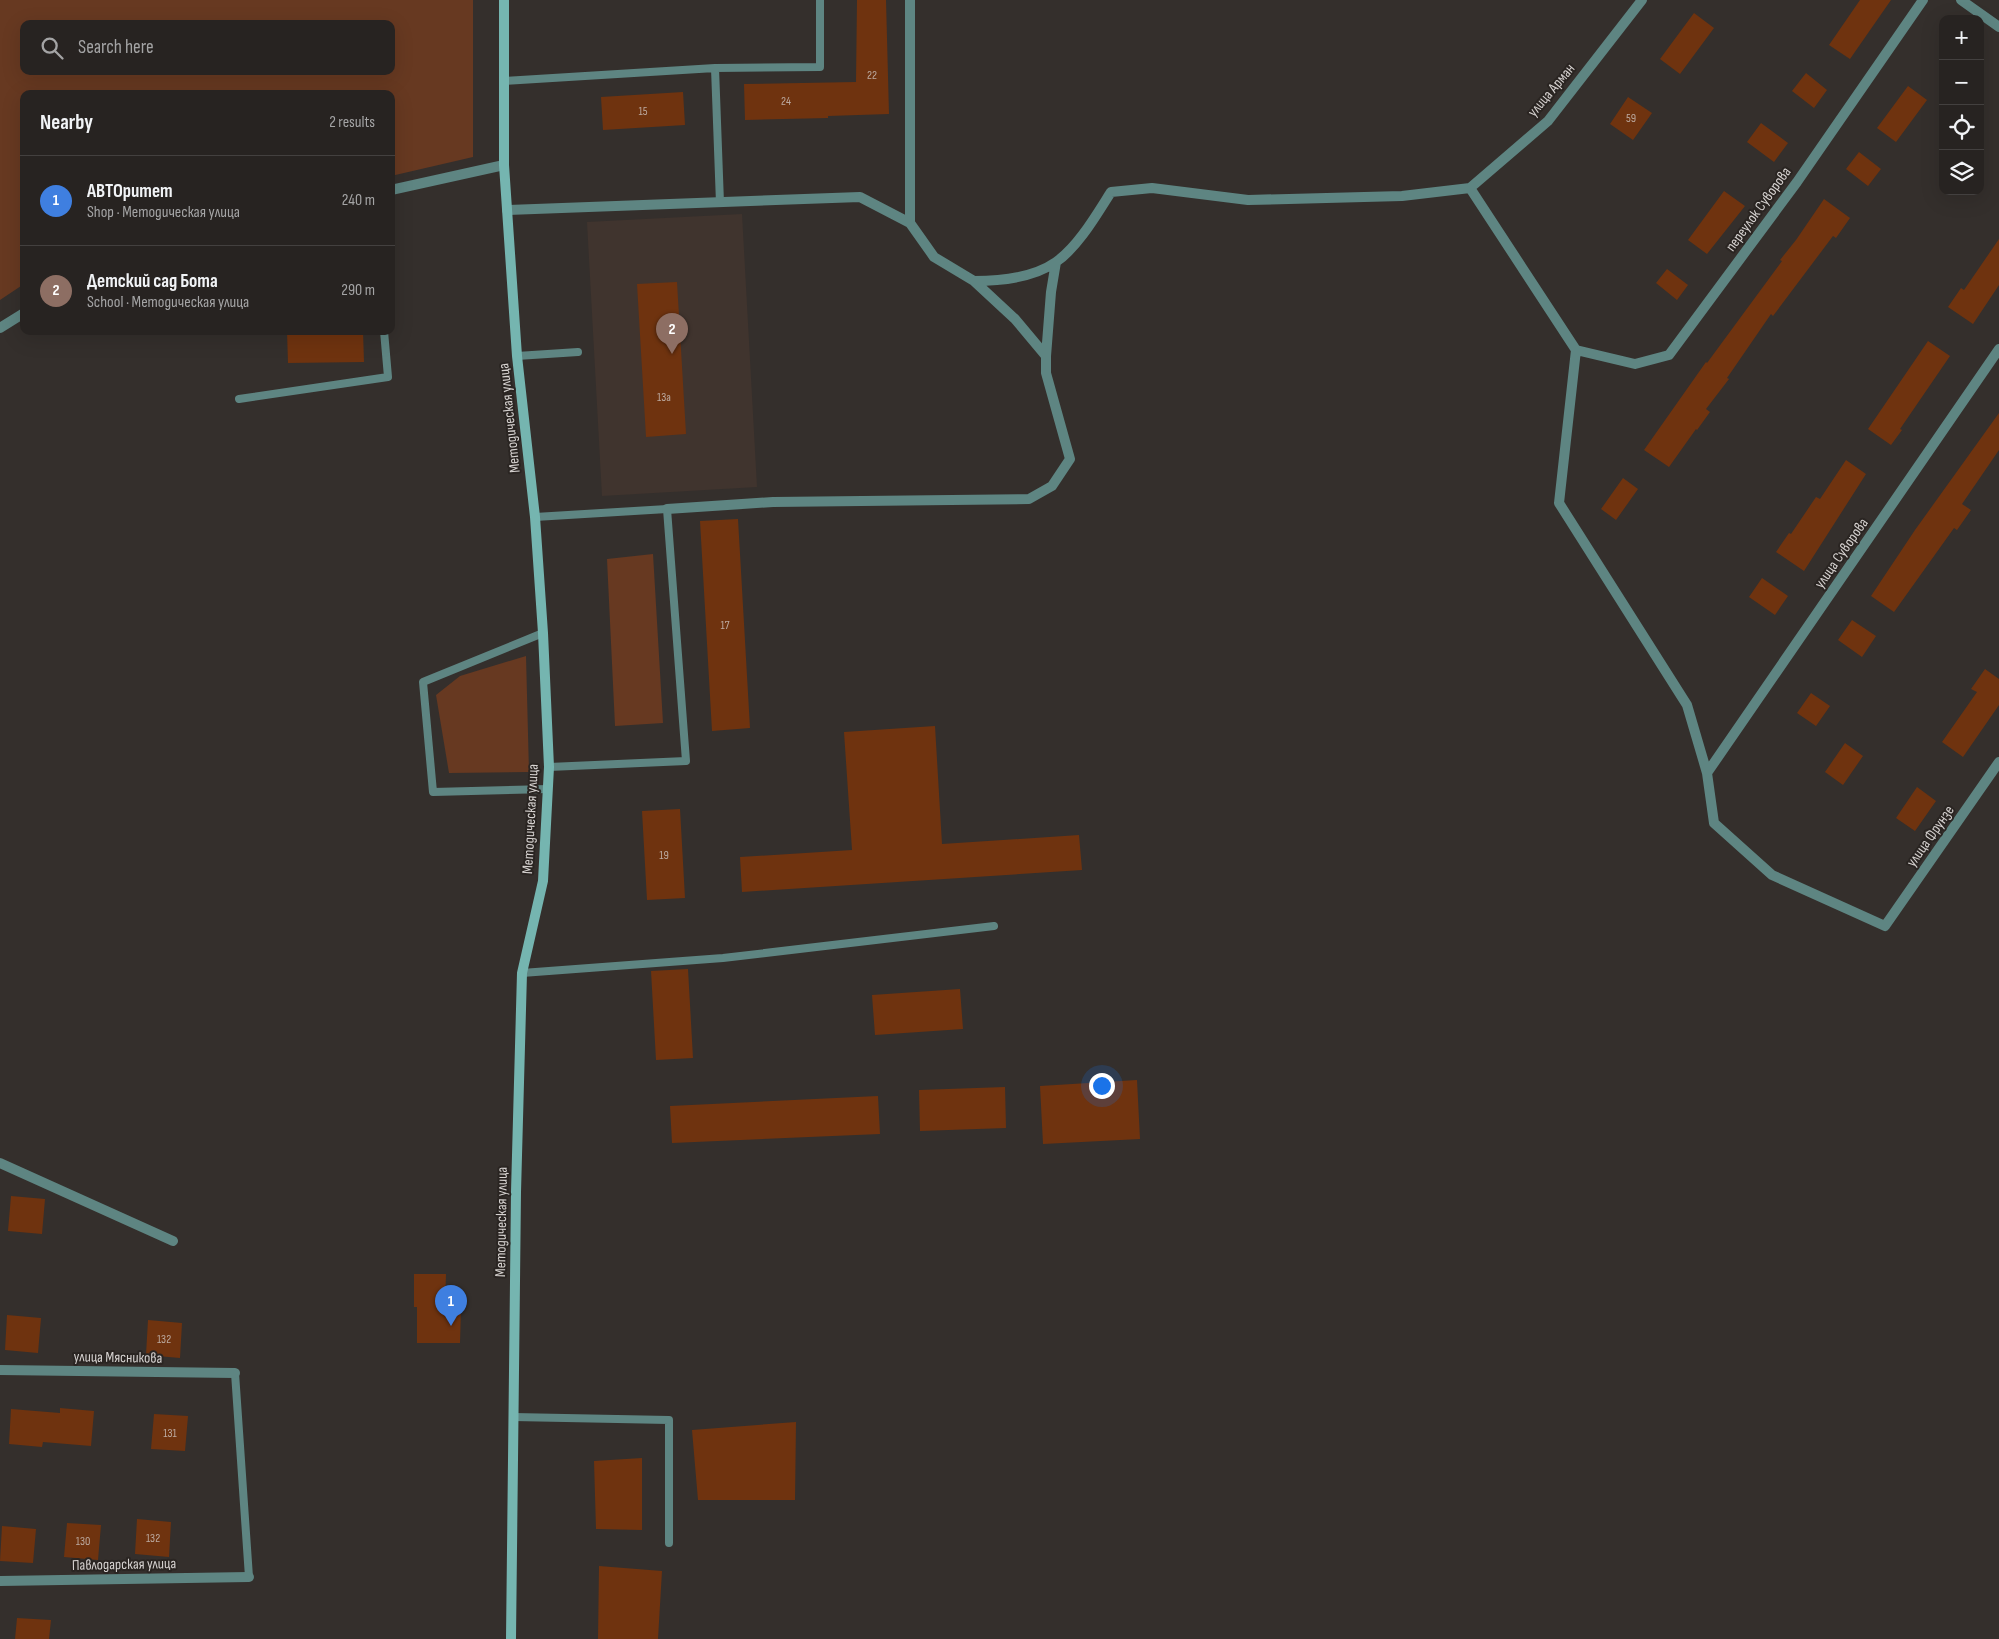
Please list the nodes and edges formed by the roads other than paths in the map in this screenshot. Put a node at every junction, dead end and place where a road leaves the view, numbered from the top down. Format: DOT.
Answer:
graph roads {
  1 [pos="504,0"];
  2 [pos="820,0"];
  3 [pos="910,0"];
  4 [pos="1642,0"];
  5 [pos="1923,0"];
  6 [pos="1961,0"];
  7 [pos="1999,27"];
  8 [pos="715,68"];
  9 [pos="503,81"];
  10 [pos="504,165"];
  11 [pos="1470,188"];
  12 [pos="395,189"];
  13 [pos="720,202"];
  14 [pos="507,210"];
  15 [pos="910,222"];
  16 [pos="1056,262"];
  17 [pos="974,281"];
  18 [pos="20,316"];
  19 [pos="0,328"];
  20 [pos="384,335"];
  21 [pos="1999,349"];
  22 [pos="1576,350"];
  23 [pos="578,352"];
  24 [pos="517,356"];
  25 [pos="1046,356"];
  26 [pos="239,399"];
  27 [pos="666,509"];
  28 [pos="534,517"];
  29 [pos="543,633"];
  30 [pos="1999,762"];
  31 [pos="549,768"];
  32 [pos="1707,773"];
  33 [pos="548,789"];
  34 [pos="994,926"];
  35 [pos="522,973"];
  36 [pos="0,1163"];
  37 [pos="173,1240"];
  38 [pos="0,1370"];
  39 [pos="235,1373"];
  40 [pos="513,1417"];
  41 [pos="669,1543"];
  42 [pos="249,1577"];
  43 [pos="0,1581"];
  44 [pos="511,1639"];
  1 -- 9 [label="main road, Методическая улица"];
  2 -- 8 [label="lane"];
  3 -- 15 [label="street"];
  4 -- 11 [label="street, улица Арман"];
  5 -- 22 [label="street, переулок Суворова"];
  6 -- 7 [label="street"];
  8 -- 9 [label="lane"];
  8 -- 13 [label="lane"];
  9 -- 10 [label="main road, Методическая улица"];
  10 -- 12 [label="street"];
  10 -- 14 [label="main road, Методическая улица"];
  11 -- 16 [label="street"];
  11 -- 22 [label="street"];
  13 -- 14 [label="street"];
  13 -- 15 [label="street"];
  14 -- 24 [label="main road, Методическая улица"];
  15 -- 17 [label="street"];
  16 -- 17 [label="street"];
  16 -- 25 [label="street"];
  17 -- 25 [label="street"];
  18 -- 19 [label="street"];
  20 -- 26 [label="lane"];
  21 -- 32 [label="street, улица Суворова"];
  22 -- 32 [label="street"];
  23 -- 24 [label="lane"];
  24 -- 28 [label="main road, Методическая улица"];
  25 -- 27 [label="street"];
  27 -- 28 [label="lane"];
  27 -- 31 [label="lane"];
  28 -- 29 [label="main road, Методическая улица"];
  29 -- 31 [label="main road, Методическая улица"];
  29 -- 33 [label="lane"];
  30 -- 32 [label="street, улица Фрунзе"];
  31 -- 33 [label="main road, Методическая улица"];
  33 -- 35 [label="main road, Методическая улица"];
  34 -- 35 [label="lane"];
  35 -- 40 [label="main road, Методическая улица"];
  36 -- 37 [label="street"];
  38 -- 39 [label="street, улица Мясникова"];
  39 -- 42 [label="lane"];
  40 -- 41 [label="lane"];
  40 -- 44 [label="main road, Методическая улица"];
  42 -- 43 [label="street, Павлодарская улица"];
}
